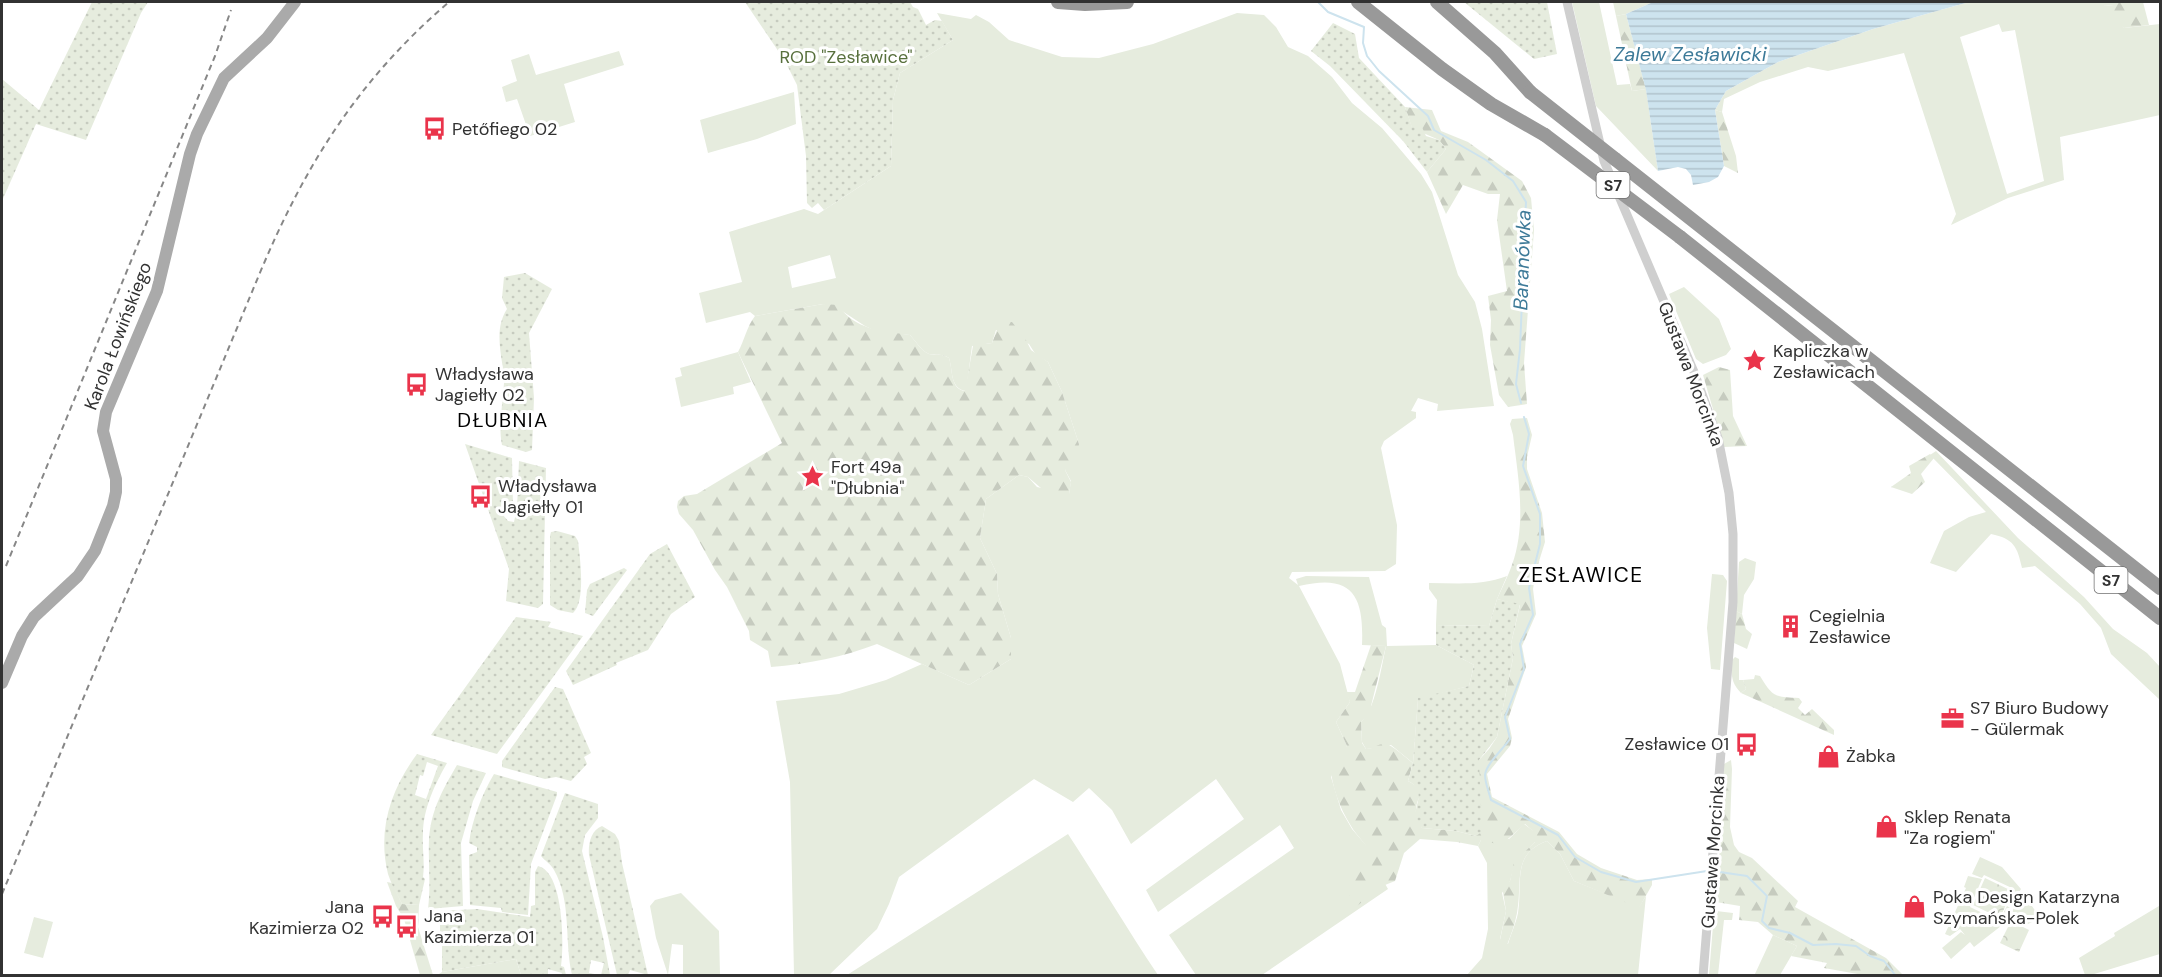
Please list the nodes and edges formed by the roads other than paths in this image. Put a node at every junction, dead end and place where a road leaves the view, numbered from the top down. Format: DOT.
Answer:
graph roads {
  1 [pos="295,2"];
  2 [pos="1058,2"];
  3 [pos="1127,2"];
  4 [pos="1358,2"];
  5 [pos="1567,2"];
  6 [pos="1441,5"];
  7 [pos="2160,588"];
  8 [pos="2160,618"];
  9 [pos="2,683"];
  10 [pos="1703,975"];
  1 -- 9 [label="main road, Karola Łowińskiego"];
  2 -- 3 [label="highway"];
  4 -- 8 [label="highway, S7, bridge"];
  5 -- 10 [label="street, Gustawa Morcinka"];
  6 -- 7 [label="highway, S7, bridge"];
}
